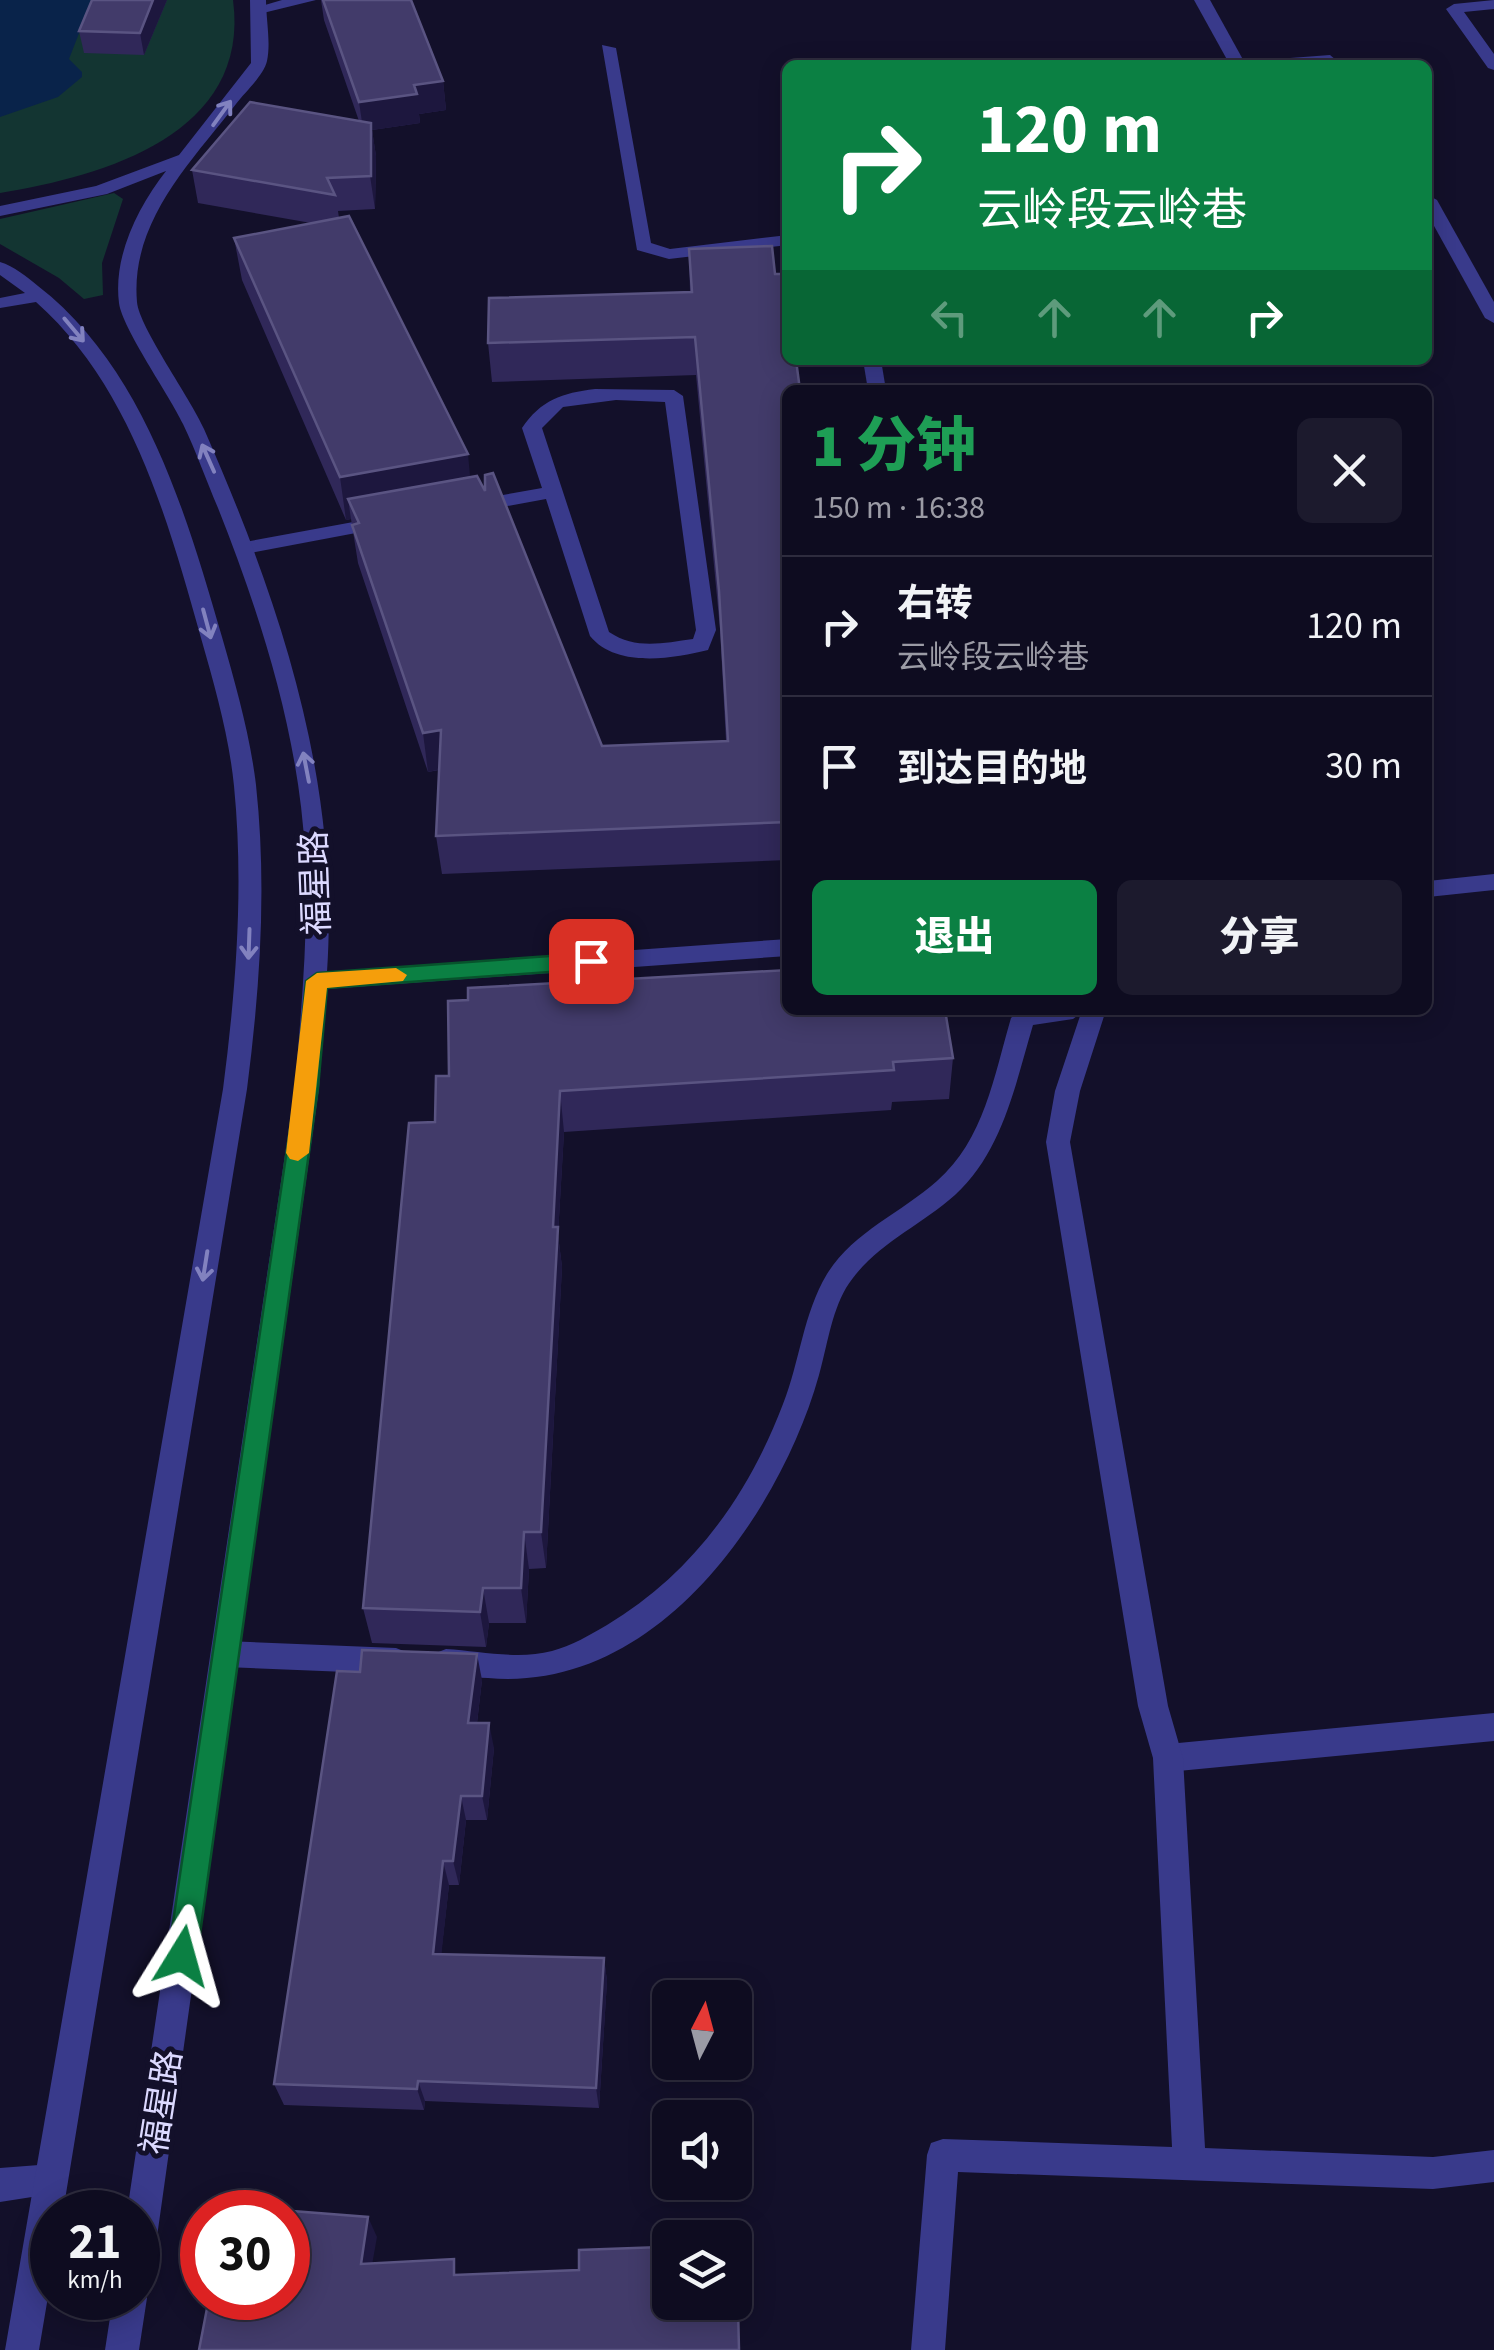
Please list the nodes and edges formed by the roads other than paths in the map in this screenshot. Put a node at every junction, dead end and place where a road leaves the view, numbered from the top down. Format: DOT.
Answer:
graph roads {
  1 [pos="308,0"];
  2 [pos="1202,0"];
  3 [pos="259,4"];
  4 [pos="1494,4"];
  5 [pos="608,48"];
  6 [pos="1235,60"];
  7 [pos="1494,65"];
  8 [pos="182,159"];
  9 [pos="1432,207"];
  10 [pos="0,211"];
  11 [pos="782,241"];
  12 [pos="0,267"];
  13 [pos="41,296"];
  14 [pos="0,303"];
  15 [pos="1494,318"];
  16 [pos="553,492"];
  17 [pos="457,510"];
  18 [pos="399,520"];
  19 [pos="245,548"];
  20 [pos="1494,882"];
  21 [pos="1432,889"];
  22 [pos="782,947"];
  23 [pos="317,981"];
  24 [pos="1042,1015"];
  25 [pos="1093,1015"];
  26 [pos="226,1654"];
  27 [pos="1494,1727"];
  28 [pos="1168,1758"];
  29 [pos="1189,2165"];
  30 [pos="1494,2166"];
  31 [pos="52,2180"];
  32 [pos="0,2185"];
  33 [pos="147,2190"];
  34 [pos="127,2320"];
  35 [pos="22,2350"];
  36 [pos="122,2350"];
  37 [pos="928,2350"];
  1 -- 3 [label="street"];
  2 -- 6 [label="street"];
  8 -- 3 [label="street, 福星路, one-way"];
  4 -- 7 [label="street"];
  5 -- 11 [label="street"];
  8 -- 10 [label="street"];
  19 -- 8 [label="street, 福星路, one-way"];
  9 -- 15 [label="street"];
  12 -- 13 [label="street, 福星路"];
  13 -- 14 [label="street"];
  13 -- 31 [label="street, 福星路, one-way"];
  16 -- 16 [label="street"];
  16 -- 17 [label="street"];
  18 -- 19 [label="street"];
  23 -- 19 [label="street, 福星路, one-way"];
  20 -- 21 [label="street"];
  22 -- 23 [label="street"];
  23 -- 26 [label="street, 福星路"];
  24 -- 26 [label="street"];
  25 -- 28 [label="street"];
  26 -- 33 [label="street, 福星路"];
  27 -- 28 [label="street"];
  28 -- 29 [label="street"];
  29 -- 30 [label="street"];
  29 -- 37 [label="street"];
  31 -- 32 [label="street"];
  31 -- 35 [label="street, 福星路"];
  34 -- 36 [label="street"];
}
